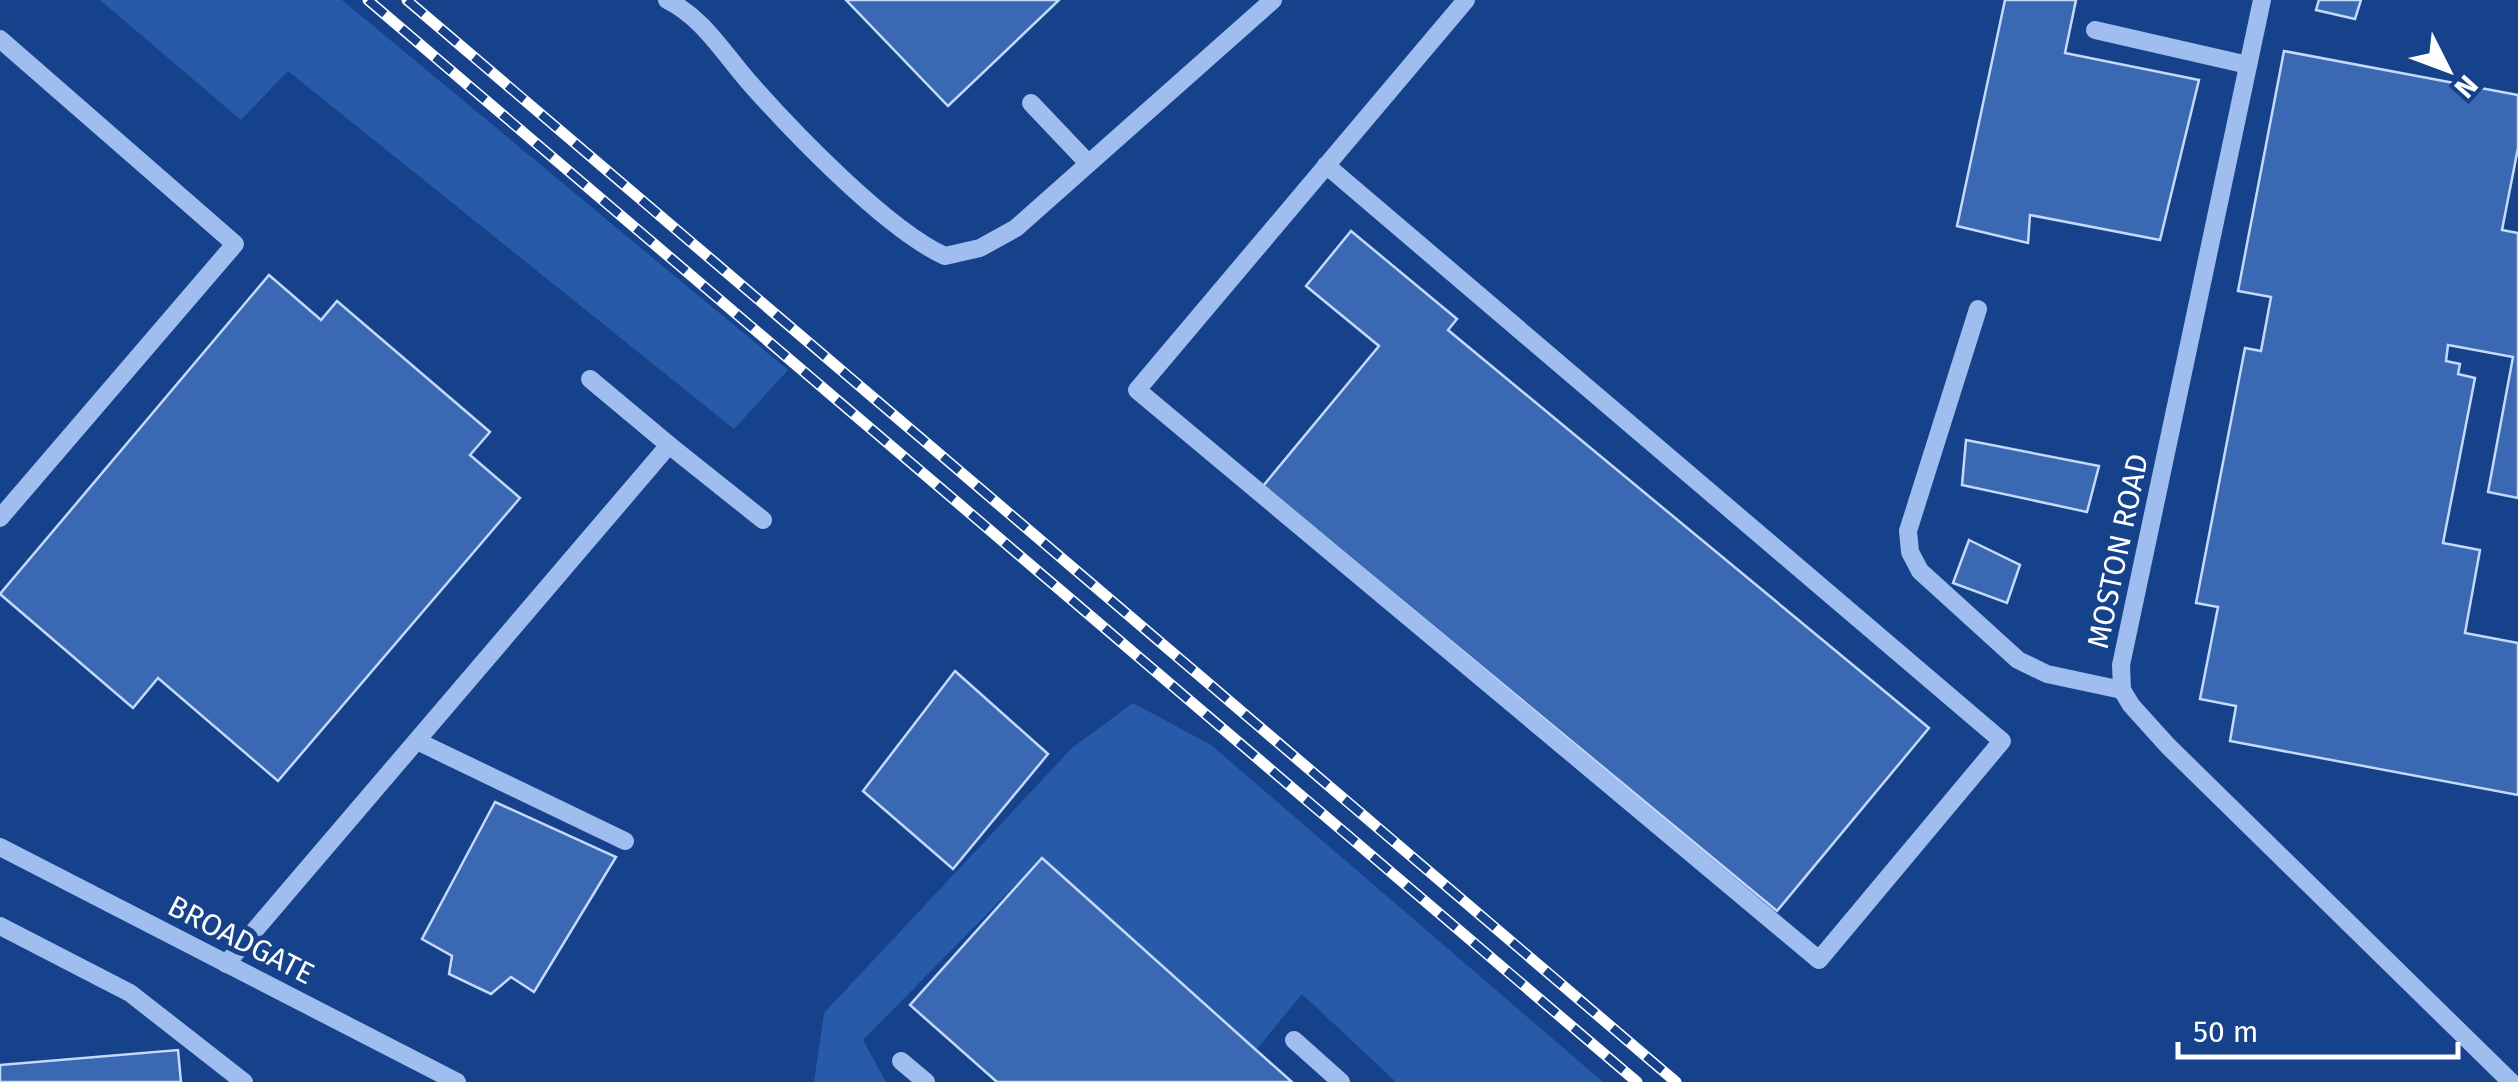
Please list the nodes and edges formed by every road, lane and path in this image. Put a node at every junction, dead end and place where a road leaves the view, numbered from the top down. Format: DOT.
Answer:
graph roads {
  1 [pos="666,0"];
  2 [pos="1273,0"];
  3 [pos="1466,0"];
  4 [pos="2262,0"];
  5 [pos="2095,30"];
  6 [pos="0,39"];
  7 [pos="2248,66"];
  8 [pos="1031,103"];
  9 [pos="1088,163"];
  10 [pos="1326,164"];
  11 [pos="1978,309"];
  12 [pos="590,379"];
  13 [pos="669,445"];
  14 [pos="0,518"];
  15 [pos="764,520"];
  16 [pos="2122,690"];
  17 [pos="417,741"];
  18 [pos="624,841"];
  19 [pos="0,847"];
  20 [pos="0,926"];
  21 [pos="226,964"];
  22 [pos="1294,1040"];
  23 [pos="901,1061"];
  24 [pos="244,1082"];
  25 [pos="457,1082"];
  26 [pos="926,1082"];
  27 [pos="1341,1082"];
  28 [pos="2512,1082"];
  1 -- 9 [label="street"];
  2 -- 9 [label="street"];
  3 -- 10 [label="street"];
  4 -- 7 [label="street, MOSTON ROAD"];
  5 -- 7 [label="street"];
  6 -- 14 [label="street"];
  7 -- 16 [label="street, MOSTON ROAD"];
  8 -- 9 [label="street"];
  10 -- 10 [label="street"];
  11 -- 16 [label="street"];
  12 -- 13 [label="street"];
  13 -- 15 [label="street"];
  13 -- 17 [label="street"];
  16 -- 28 [label="street, MOSTON ROAD"];
  17 -- 18 [label="street"];
  17 -- 21 [label="street"];
  19 -- 21 [label="street, BROADGATE"];
  20 -- 24 [label="street"];
  21 -- 25 [label="street, BROADGATE"];
  22 -- 27 [label="street"];
  23 -- 26 [label="street"];
}
